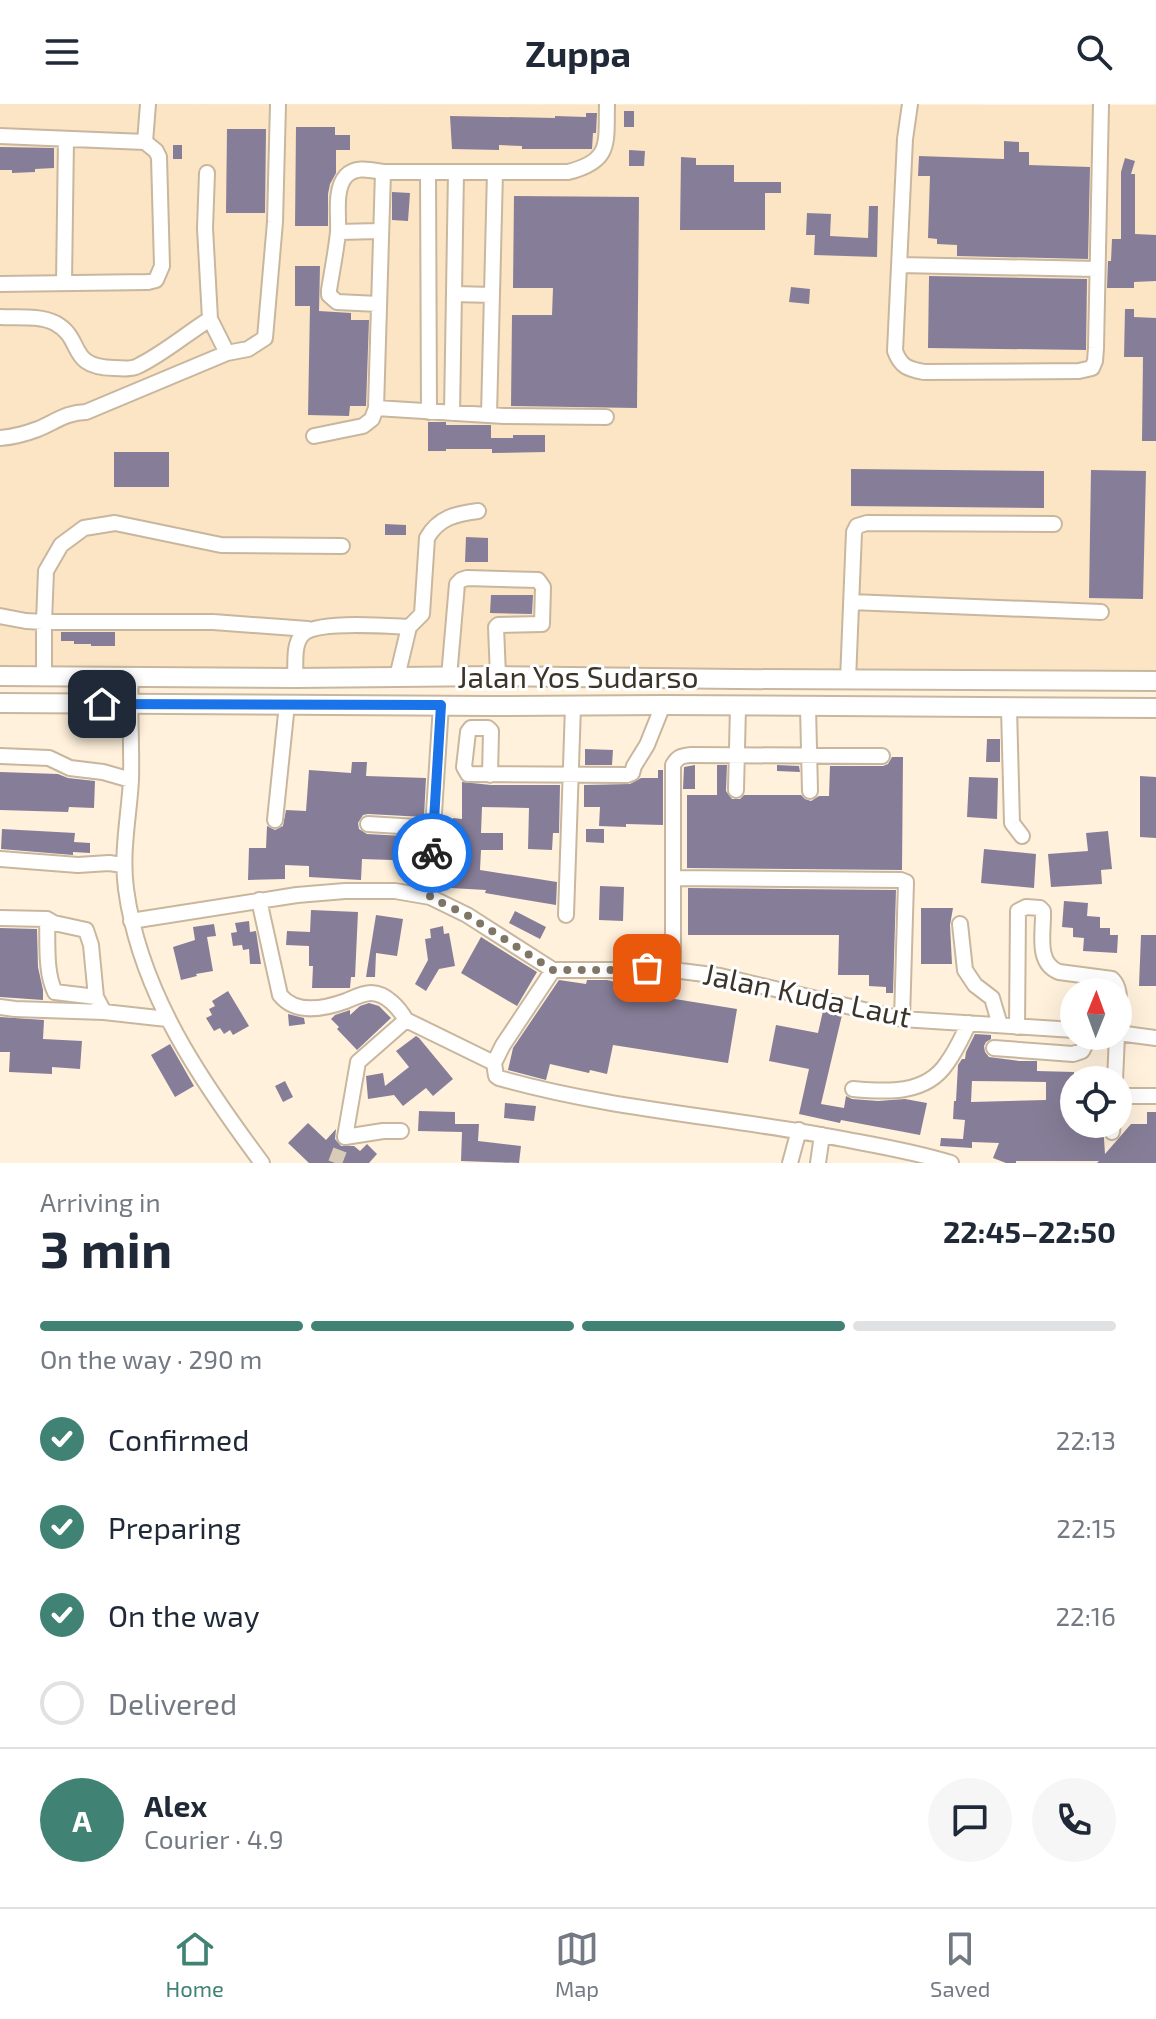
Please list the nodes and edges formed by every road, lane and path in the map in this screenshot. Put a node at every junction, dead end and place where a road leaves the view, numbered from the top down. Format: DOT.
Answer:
graph roads {
  1 [pos="148,104"];
  2 [pos="278,104"];
  3 [pos="607,104"];
  4 [pos="910,104"];
  5 [pos="1101,104"];
  6 [pos="0,136"];
  7 [pos="66,139"];
  8 [pos="145,142"];
  9 [pos="383,172"];
  10 [pos="428,172"];
  11 [pos="456,172"];
  12 [pos="495,172"];
  13 [pos="207,173"];
  14 [pos="380,231"];
  15 [pos="338,232"];
  16 [pos="899,265"];
  17 [pos="1097,269"];
  18 [pos="64,283"];
  19 [pos="0,284"];
  20 [pos="454,294"];
  21 [pos="492,295"];
  22 [pos="378,304"];
  23 [pos="0,317"];
  24 [pos="210,319"];
  25 [pos="227,353"];
  26 [pos="376,408"];
  27 [pos="429,412"];
  28 [pos="452,413"];
  29 [pos="489,415"];
  30 [pos="606,417"];
  31 [pos="314,436"];
  32 [pos="0,438"];
  33 [pos="478,511"];
  34 [pos="1054,524"];
  35 [pos="342,546"];
  36 [pos="851,602"];
  37 [pos="1101,612"];
  38 [pos="0,616"];
  39 [pos="44,622"];
  40 [pos="409,627"];
  41 [pos="308,629"];
  42 [pos="44,675"];
  43 [pos="0,676"];
  44 [pos="131,676"];
  45 [pos="498,676"];
  46 [pos="397,677"];
  47 [pos="449,677"];
  48 [pos="295,678"];
  49 [pos="848,680"];
  50 [pos="1156,681"];
  51 [pos="0,703"];
  52 [pos="130,704"];
  53 [pos="287,704"];
  54 [pos="441,705"];
  55 [pos="663,705"];
  56 [pos="489,706"];
  57 [pos="573,706"];
  58 [pos="738,707"];
  59 [pos="808,707"];
  60 [pos="1009,708"];
  61 [pos="1156,708"];
  62 [pos="490,729"];
  63 [pos="0,756"];
  64 [pos="737,756"];
  65 [pos="809,756"];
  66 [pos="882,756"];
  67 [pos="571,773"];
  68 [pos="490,775"];
  69 [pos="131,780"];
  70 [pos="736,790"];
  71 [pos="810,791"];
  72 [pos="275,820"];
  73 [pos="368,824"];
  74 [pos="433,828"];
  75 [pos="1022,836"];
  76 [pos="0,859"];
  77 [pos="123,865"];
  78 [pos="673,878"];
  79 [pos="430,897"];
  80 [pos="259,900"];
  81 [pos="566,915"];
  82 [pos="0,918"];
  83 [pos="47,919"];
  84 [pos="131,921"];
  85 [pos="960,924"];
  86 [pos="553,970"];
  87 [pos="673,970"];
  88 [pos="1104,978"];
  89 [pos="96,997"];
  90 [pos="8,1008"];
  91 [pos="104,1012"];
  92 [pos="167,1019"];
  93 [pos="902,1019"];
  94 [pos="406,1020"];
  95 [pos="969,1023"];
  96 [pos="1000,1025"];
  97 [pos="1017,1027"];
  98 [pos="1060,1029"];
  99 [pos="1132,1036"];
  100 [pos="1156,1038"];
  101 [pos="994,1048"];
  102 [pos="1083,1050"];
  103 [pos="494,1063"];
  104 [pos="853,1089"];
  105 [pos="1132,1096"];
  106 [pos="1156,1096"];
  107 [pos="799,1130"];
  108 [pos="401,1131"];
  109 [pos="822,1135"];
  110 [pos="262,1163"];
  111 [pos="790,1163"];
  112 [pos="818,1163"];
  113 [pos="951,1163"];
  1 -- 8 [label="street"];
  2 -- 25 [label="street"];
  3 -- 12 [label="street"];
  4 -- 16 [label="street"];
  5 -- 17 [label="street"];
  6 -- 7 [label="street"];
  7 -- 8 [label="street"];
  7 -- 18 [label="street"];
  8 -- 18 [label="street"];
  9 -- 10 [label="street"];
  9 -- 14 [label="street"];
  9 -- 15 [label="street"];
  10 -- 11 [label="street"];
  10 -- 27 [label="street"];
  11 -- 12 [label="street"];
  11 -- 20 [label="street"];
  12 -- 21 [label="street"];
  13 -- 24 [label="street"];
  14 -- 15 [label="street"];
  14 -- 22 [label="street"];
  15 -- 22 [label="street"];
  16 -- 17 [label="street"];
  16 -- 17 [label="street"];
  18 -- 19 [label="street"];
  20 -- 21 [label="street"];
  20 -- 28 [label="street"];
  21 -- 29 [label="street"];
  22 -- 26 [label="street"];
  23 -- 24 [label="street"];
  24 -- 25 [label="street"];
  25 -- 32 [label="street"];
  26 -- 27 [label="street"];
  26 -- 31 [label="street"];
  27 -- 28 [label="street"];
  28 -- 29 [label="street"];
  29 -- 30 [label="street"];
  33 -- 40 [label="street"];
  34 -- 36 [label="street"];
  35 -- 39 [label="street"];
  36 -- 37 [label="street"];
  36 -- 49 [label="street"];
  38 -- 39 [label="street"];
  39 -- 41 [label="street"];
  39 -- 42 [label="street"];
  40 -- 41 [label="street"];
  40 -- 46 [label="street"];
  41 -- 48 [label="street"];
  42 -- 43 [label="main road, Jalan Yos Sudarso"];
  42 -- 44 [label="main road, Jalan Yos Sudarso"];
  44 -- 48 [label="main road, Jalan Yos Sudarso"];
  44 -- 52 [label="street"];
  45 -- 47 [label="main road, Jalan Yos Sudarso"];
  45 -- 47 [label="street"];
  45 -- 49 [label="main road, Jalan Yos Sudarso"];
  46 -- 47 [label="main road, Jalan Yos Sudarso"];
  46 -- 48 [label="main road, Jalan Yos Sudarso"];
  49 -- 50 [label="main road, Jalan Yos Sudarso"];
  51 -- 52 [label="main road, Jalan Yos Sudarso"];
  52 -- 53 [label="main road, Jalan Yos Sudarso"];
  52 -- 69 [label="street"];
  53 -- 54 [label="main road, Jalan Yos Sudarso"];
  53 -- 72 [label="street"];
  54 -- 56 [label="main road, Jalan Yos Sudarso"];
  54 -- 74 [label="street"];
  55 -- 57 [label="main road, Jalan Yos Sudarso"];
  55 -- 58 [label="main road, Jalan Yos Sudarso"];
  55 -- 67 [label="street"];
  56 -- 57 [label="main road, Jalan Yos Sudarso"];
  56 -- 62 [label="street"];
  57 -- 67 [label="street"];
  58 -- 59 [label="main road, Jalan Yos Sudarso"];
  58 -- 64 [label="street"];
  59 -- 60 [label="main road, Jalan Yos Sudarso"];
  59 -- 65 [label="street"];
  60 -- 61 [label="main road, Jalan Yos Sudarso"];
  60 -- 75 [label="street"];
  62 -- 68 [label="street"];
  62 -- 68 [label="street"];
  63 -- 69 [label="street"];
  64 -- 65 [label="street"];
  64 -- 70 [label="street"];
  64 -- 78 [label="street"];
  65 -- 66 [label="street"];
  65 -- 71 [label="street"];
  67 -- 68 [label="street"];
  67 -- 81 [label="street"];
  69 -- 77 [label="street"];
  73 -- 74 [label="street"];
  74 -- 79 [label="street"];
  76 -- 77 [label="street"];
  77 -- 84 [label="street"];
  78 -- 87 [label="street"];
  78 -- 93 [label="street"];
  79 -- 80 [label="street"];
  79 -- 86 [label="street"];
  80 -- 84 [label="street"];
  80 -- 94 [label="street"];
  82 -- 83 [label="street"];
  83 -- 89 [label="street"];
  83 -- 89 [label="street"];
  84 -- 92 [label="street"];
  85 -- 96 [label="street"];
  86 -- 87 [label="street, Jalan Kuda Laut"];
  86 -- 103 [label="street"];
  87 -- 93 [label="street, Jalan Kuda Laut"];
  88 -- 97 [label="street"];
  89 -- 91 [label="street"];
  90 -- 91 [label="street"];
  91 -- 92 [label="street"];
  92 -- 110 [label="street"];
  93 -- 95 [label="street, Jalan Kuda Laut"];
  94 -- 103 [label="street"];
  94 -- 108 [label="street"];
  95 -- 96 [label="street, Jalan Kuda Laut"];
  95 -- 104 [label="street"];
  96 -- 97 [label="street, Jalan Kuda Laut"];
  97 -- 98 [label="street, Jalan Kuda Laut"];
  99 -- 100 [label="street"];
  101 -- 102 [label="street"];
  103 -- 107 [label="street"];
  105 -- 106 [label="street"];
  107 -- 109 [label="street"];
  107 -- 111 [label="street"];
  109 -- 112 [label="street"];
  109 -- 113 [label="street"];
}
